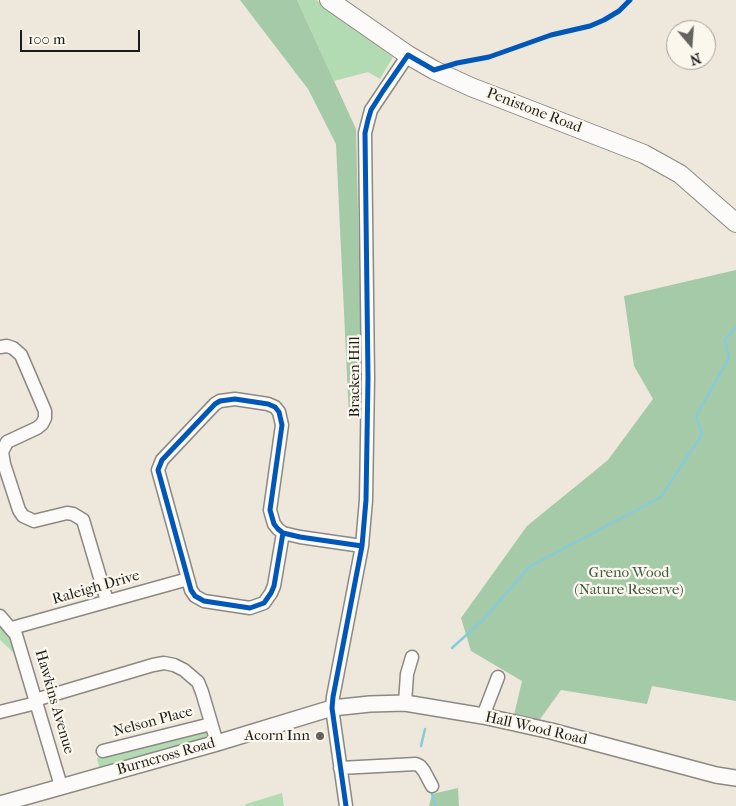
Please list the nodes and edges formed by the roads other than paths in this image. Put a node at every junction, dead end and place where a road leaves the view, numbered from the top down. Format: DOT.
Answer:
graph roads {
  1 [pos="329,0"];
  2 [pos="408,55"];
  3 [pos="736,223"];
  4 [pos="0,347"];
  5 [pos="283,533"];
  6 [pos="362,546"];
  7 [pos="188,579"];
  8 [pos="107,601"];
  9 [pos="0,616"];
  10 [pos="12,628"];
  11 [pos="412,656"];
  12 [pos="498,677"];
  13 [pos="36,701"];
  14 [pos="405,703"];
  15 [pos="332,708"];
  16 [pos="0,712"];
  17 [pos="482,716"];
  18 [pos="211,724"];
  19 [pos="217,743"];
  20 [pos="103,751"];
  21 [pos="340,768"];
  22 [pos="736,778"];
  23 [pos="61,786"];
  24 [pos="432,786"];
  25 [pos="0,804"];
  26 [pos="346,806"];
  1 -- 2 [label="highway, Penistone Road"];
  2 -- 3 [label="highway, Penistone Road"];
  2 -- 6 [label="street, Bracken Hill"];
  4 -- 8 [label="street"];
  5 -- 6 [label="street"];
  5 -- 7 [label="street"];
  5 -- 7 [label="street"];
  6 -- 15 [label="street, Bracken Hill"];
  7 -- 8 [label="street, Raleigh Drive"];
  8 -- 10 [label="street, Raleigh Drive"];
  9 -- 10 [label="street"];
  10 -- 13 [label="street, Hawkins Avenue"];
  11 -- 14 [label="street"];
  12 -- 17 [label="street"];
  13 -- 16 [label="street"];
  13 -- 18 [label="street"];
  13 -- 23 [label="street, Hawkins Avenue"];
  14 -- 15 [label="main road, Hall Wood Road"];
  14 -- 17 [label="main road, Hall Wood Road"];
  15 -- 19 [label="main road, Burncross Road"];
  15 -- 21 [label="street, Bracken Hill"];
  17 -- 22 [label="main road, Hall Wood Road"];
  18 -- 19 [label="street"];
  18 -- 20 [label="street, Nelson Place"];
  19 -- 23 [label="main road, Burncross Road"];
  21 -- 24 [label="street"];
  21 -- 26 [label="street, Bracken Hill"];
  23 -- 25 [label="main road, Burncross Road"];
}
